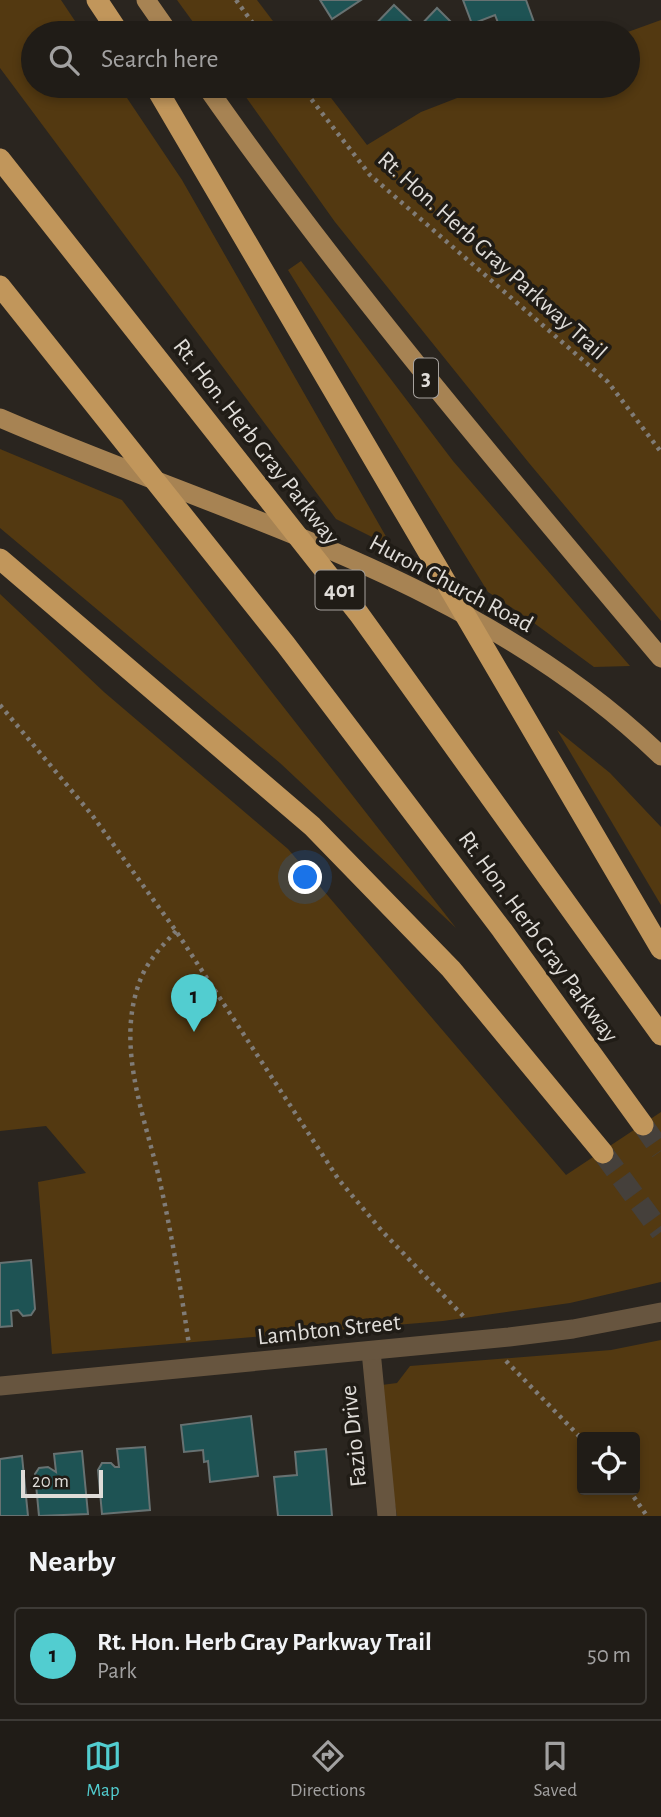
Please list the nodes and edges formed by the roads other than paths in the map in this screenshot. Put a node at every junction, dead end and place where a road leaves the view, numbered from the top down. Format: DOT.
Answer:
graph roads {
  1 [pos="97,0"];
  2 [pos="146,0"];
  3 [pos="112,21"];
  4 [pos="161,21"];
  5 [pos="162,98"];
  6 [pos="215,98"];
  7 [pos="0,159"];
  8 [pos="0,286"];
  9 [pos="9,422"];
  10 [pos="0,559"];
  11 [pos="661,658"];
  12 [pos="661,756"];
  13 [pos="661,949"];
  14 [pos="661,1035"];
  15 [pos="643,1125"];
  16 [pos="603,1153"];
  17 [pos="661,1312"];
  18 [pos="371,1351"];
  19 [pos="0,1386"];
  20 [pos="387,1516"];
  1 -- 3 [label="highway"];
  2 -- 4 [label="main road"];
  5 -- 13 [label="highway"];
  6 -- 11 [label="main road, 3"];
  7 -- 14 [label="highway, Rt. Hon. Herb Gray Parkway / 401"];
  8 -- 15 [label="highway, Rt. Hon. Herb Gray Parkway"];
  9 -- 12 [label="main road, Huron Church Road"];
  10 -- 16 [label="highway"];
  17 -- 18 [label="street, Lambton Street"];
  18 -- 19 [label="street, Lambton Street"];
  18 -- 20 [label="street, Fazio Drive"];
}
